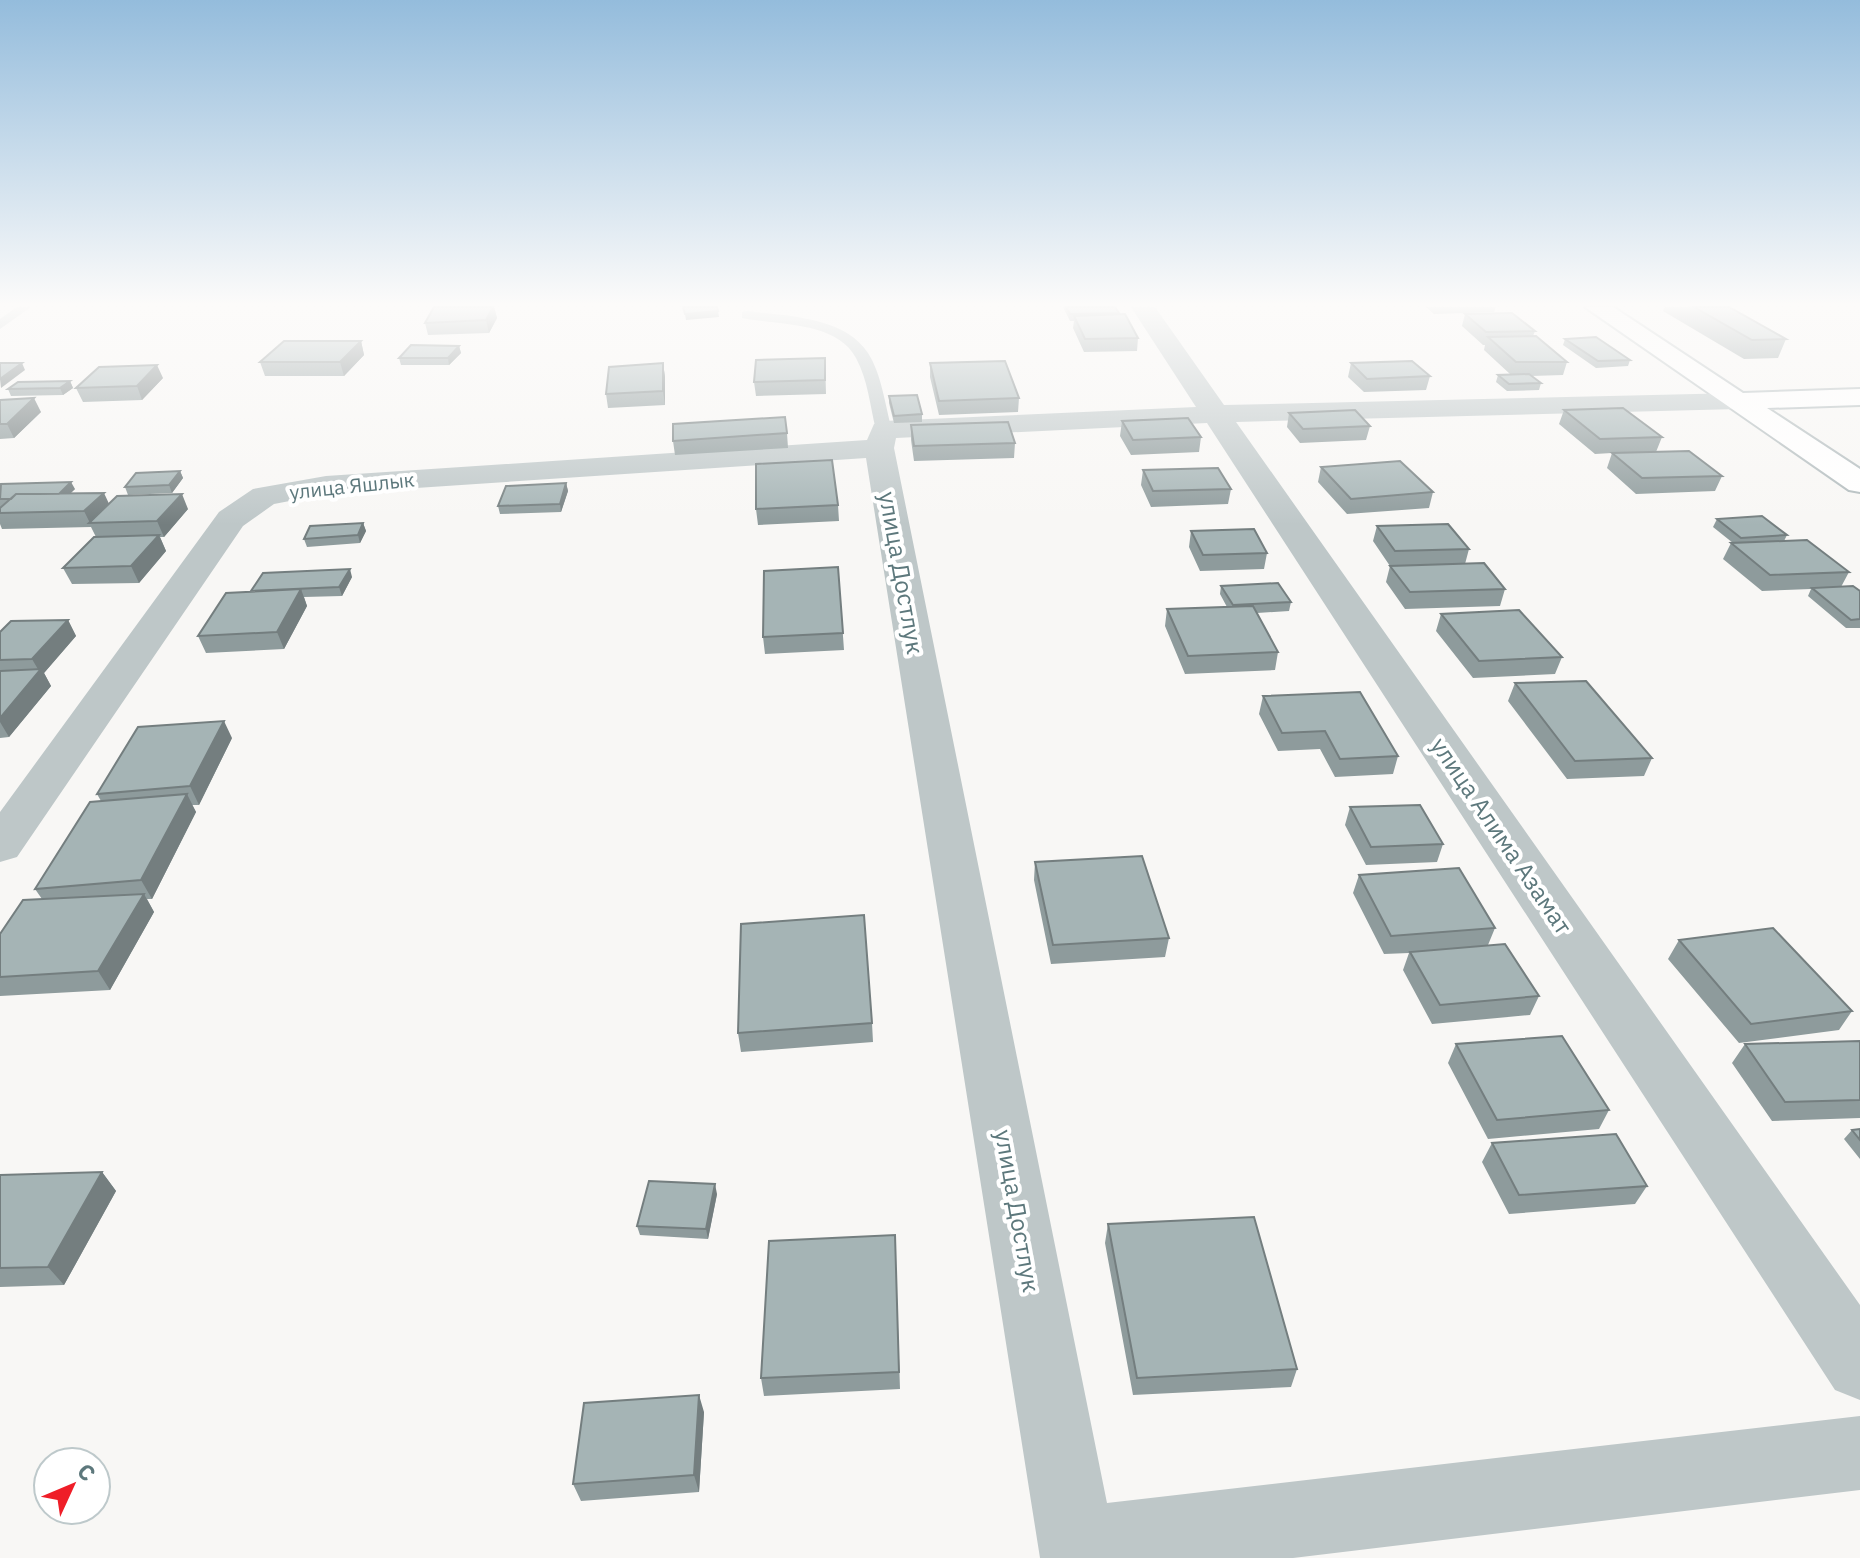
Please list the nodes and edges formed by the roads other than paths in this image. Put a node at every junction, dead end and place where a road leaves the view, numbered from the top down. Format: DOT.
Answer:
graph roads {
  1 [pos="868,380"];
  2 [pos="1193,380"];
  3 [pos="1706,380"];
  4 [pos="1860,397"];
  5 [pos="1738,401"];
  6 [pos="1216,414"];
  7 [pos="881,439"];
  8 [pos="1860,483"];
  9 [pos="0,846"];
  10 [pos="1860,1365"];
  11 [pos="1860,1453"];
  12 [pos="1078,1551"];
  1 -- 7 [label="lane"];
  2 -- 6 [label="street, улица Алима Азамат"];
  3 -- 5 [label="main road"];
  4 -- 5 [label="main road"];
  5 -- 6 [label="street"];
  5 -- 8 [label="main road"];
  6 -- 7 [label="street"];
  6 -- 10 [label="street, улица Алима Азамат"];
  7 -- 9 [label="street, улица Яшлык"];
  7 -- 12 [label="street, улица Достлук"];
  11 -- 12 [label="street"];
}
